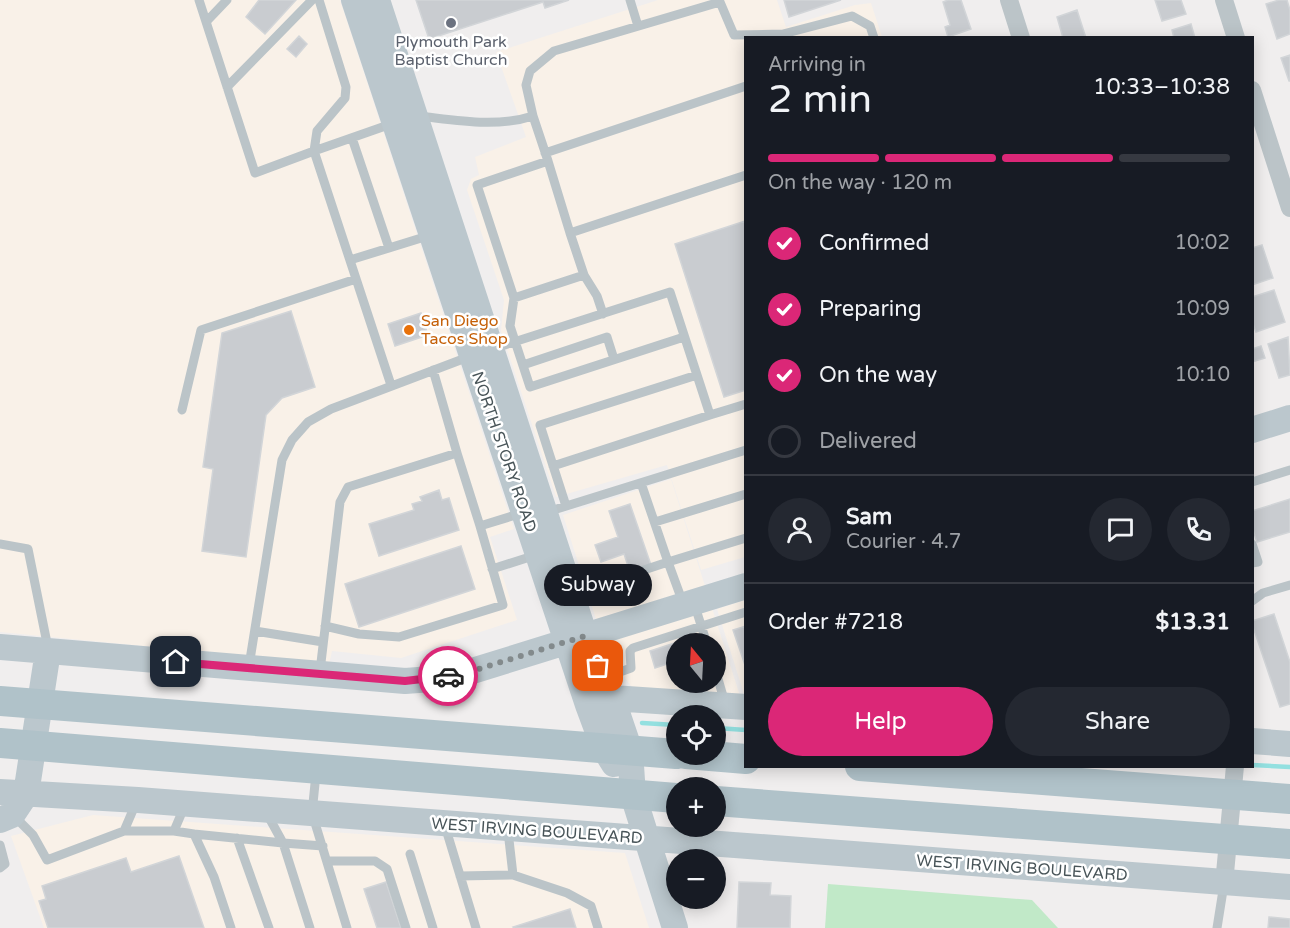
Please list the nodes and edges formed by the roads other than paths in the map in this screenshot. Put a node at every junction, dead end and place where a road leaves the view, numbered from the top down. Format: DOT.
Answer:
graph roads {
  1 [pos="199,0"];
  2 [pos="227,0"];
  3 [pos="312,0"];
  4 [pos="319,0"];
  5 [pos="354,0"];
  6 [pos="377,0"];
  7 [pos="630,0"];
  8 [pos="1009,0"];
  9 [pos="1224,0"];
  10 [pos="206,22"];
  11 [pos="638,26"];
  12 [pos="873,36"];
  13 [pos="1020,36"];
  14 [pos="1235,36"];
  15 [pos="227,87"];
  16 [pos="744,87"];
  17 [pos="1254,96"];
  18 [pos="533,116"];
  19 [pos="405,119"];
  20 [pos="352,138"];
  21 [pos="314,151"];
  22 [pos="547,157"];
  23 [pos="744,175"];
  24 [pos="1290,208"];
  25 [pos="570,233"];
  26 [pos="431,235"];
  27 [pos="389,248"];
  28 [pos="350,260"];
  29 [pos="584,275"];
  30 [pos="356,279"];
  31 [pos="514,298"];
  32 [pos="603,314"];
  33 [pos="684,337"];
  34 [pos="493,349"];
  35 [pos="614,359"];
  36 [pos="523,365"];
  37 [pos="433,370"];
  38 [pos="697,375"];
  39 [pos="391,385"];
  40 [pos="744,406"];
  41 [pos="182,410"];
  42 [pos="710,415"];
  43 [pos="1290,418"];
  44 [pos="1254,429"];
  45 [pos="744,451"];
  46 [pos="457,453"];
  47 [pos="553,465"];
  48 [pos="1290,470"];
  49 [pos="1254,481"];
  50 [pos="641,483"];
  51 [pos="744,495"];
  52 [pos="545,510"];
  53 [pos="655,522"];
  54 [pos="480,526"];
  55 [pos="744,539"];
  56 [pos="0,544"];
  57 [pos="1254,550"];
  58 [pos="538,554"];
  59 [pos="668,562"];
  60 [pos="1254,562"];
  61 [pos="492,568"];
  62 [pos="1290,585"];
  63 [pos="744,587"];
  64 [pos="572,594"];
  65 [pos="1254,600"];
  66 [pos="693,611"];
  67 [pos="744,612"];
  68 [pos="325,626"];
  69 [pos="255,631"];
  70 [pos="702,633"];
  71 [pos="577,639"];
  72 [pos="323,642"];
  73 [pos="0,647"];
  74 [pos="48,651"];
  75 [pos="249,668"];
  76 [pos="320,674"];
  77 [pos="608,688"];
  78 [pos="726,689"];
  79 [pos="0,701"];
  80 [pos="40,704"];
  81 [pos="736,706"];
  82 [pos="1254,741"];
  83 [pos="0,743"];
  84 [pos="1290,744"];
  85 [pos="32,746"];
  86 [pos="617,749"];
  87 [pos="666,753"];
  88 [pos="726,757"];
  89 [pos="744,759"];
  90 [pos="316,768"];
  91 [pos="913,768"];
  92 [pos="1234,780"];
  93 [pos="0,792"];
  94 [pos="633,795"];
  95 [pos="666,797"];
  96 [pos="1290,799"];
  97 [pos="138,800"];
  98 [pos="726,802"];
  99 [pos="185,804"];
  100 [pos="12,809"];
  101 [pos="265,810"];
  102 [pos="312,813"];
  103 [pos="445,824"];
  104 [pos="508,828"];
  105 [pos="124,831"];
  106 [pos="174,831"];
  107 [pos="194,834"];
  108 [pos="237,838"];
  109 [pos="647,839"];
  110 [pos="1229,840"];
  111 [pos="283,843"];
  112 [pos="1290,844"];
  113 [pos="0,845"];
  114 [pos="322,846"];
  115 [pos="410,854"];
  116 [pos="327,861"];
  117 [pos="0,868"];
  118 [pos="513,875"];
  119 [pos="460,876"];
  120 [pos="1224,884"];
  121 [pos="1290,887"];
  122 [pos="231,928"];
  123 [pos="269,928"];
  124 [pos="310,928"];
  125 [pos="347,928"];
  126 [pos="406,928"];
  127 [pos="433,928"];
  128 [pos="476,928"];
  129 [pos="598,928"];
  130 [pos="675,928"];
  131 [pos="1217,928"];
  1 -- 10 [label="lane"];
  2 -- 10 [label="lane"];
  3 -- 15 [label="lane"];
  4 -- 21 [label="lane"];
  5 -- 19 [label="main road, NORTH STORY ROAD"];
  6 -- 19 [label="main road, NORTH STORY ROAD"];
  7 -- 11 [label="lane"];
  8 -- 13 [label="street"];
  9 -- 14 [label="street"];
  10 -- 15 [label="lane"];
  11 -- 12 [label="lane"];
  11 -- 18 [label="lane"];
  15 -- 21 [label="lane"];
  16 -- 22 [label="lane"];
  17 -- 24 [label="street"];
  18 -- 19 [label="lane"];
  18 -- 22 [label="lane"];
  19 -- 20 [label="lane"];
  19 -- 26 [label="main road, NORTH STORY ROAD"];
  19 -- 34 [label="main road, NORTH STORY ROAD"];
  20 -- 21 [label="lane"];
  20 -- 27 [label="lane"];
  21 -- 28 [label="lane"];
  22 -- 25 [label="lane"];
  22 -- 31 [label="lane"];
  23 -- 25 [label="lane"];
  25 -- 29 [label="lane"];
  26 -- 27 [label="lane"];
  26 -- 34 [label="main road, NORTH STORY ROAD"];
  27 -- 28 [label="lane"];
  28 -- 30 [label="lane"];
  29 -- 31 [label="lane"];
  29 -- 32 [label="lane"];
  30 -- 39 [label="lane"];
  30 -- 41 [label="lane"];
  31 -- 34 [label="lane"];
  32 -- 33 [label="lane"];
  32 -- 34 [label="lane"];
  33 -- 35 [label="lane"];
  33 -- 38 [label="lane"];
  34 -- 36 [label="lane"];
  34 -- 37 [label="lane"];
  34 -- 52 [label="main road, NORTH STORY ROAD"];
  35 -- 36 [label="lane"];
  35 -- 36 [label="lane"];
  37 -- 39 [label="lane"];
  37 -- 46 [label="lane"];
  38 -- 42 [label="lane"];
  38 -- 47 [label="lane"];
  39 -- 69 [label="lane"];
  40 -- 42 [label="lane"];
  42 -- 47 [label="lane"];
  43 -- 44 [label="main road"];
  45 -- 50 [label="lane"];
  46 -- 54 [label="lane"];
  46 -- 68 [label="lane"];
  47 -- 52 [label="lane"];
  48 -- 49 [label="lane"];
  50 -- 52 [label="lane"];
  50 -- 53 [label="lane"];
  51 -- 53 [label="lane"];
  52 -- 54 [label="lane"];
  52 -- 58 [label="main road, NORTH STORY ROAD"];
  52 -- 64 [label="main road, NORTH STORY ROAD"];
  53 -- 59 [label="lane"];
  54 -- 61 [label="lane"];
  55 -- 59 [label="lane"];
  56 -- 74 [label="lane"];
  57 -- 60 [label="lane"];
  58 -- 61 [label="lane"];
  58 -- 71 [label="main road, NORTH STORY ROAD"];
  59 -- 64 [label="lane"];
  59 -- 66 [label="lane"];
  61 -- 68 [label="lane"];
  62 -- 65 [label="lane"];
  63 -- 66 [label="main road"];
  64 -- 71 [label="main road, NORTH STORY ROAD"];
  66 -- 67 [label="lane"];
  66 -- 70 [label="lane"];
  66 -- 71 [label="main road"];
  66 -- 77 [label="lane"];
  68 -- 72 [label="lane"];
  69 -- 72 [label="lane"];
  69 -- 75 [label="lane"];
  71 -- 76 [label="main road"];
  71 -- 77 [label="main road, NORTH STORY ROAD"];
  71 -- 86 [label="main road, NORTH STORY ROAD"];
  72 -- 76 [label="lane"];
  73 -- 74 [label="main road"];
  74 -- 75 [label="main road"];
  74 -- 80 [label="main road"];
  75 -- 76 [label="main road"];
  77 -- 81 [label="main road"];
  77 -- 86 [label="main road, NORTH STORY ROAD"];
  78 -- 81 [label="lane"];
  79 -- 80 [label="main road"];
  80 -- 85 [label="main road"];
  80 -- 86 [label="main road"];
  82 -- 84 [label="main road"];
  83 -- 85 [label="main road"];
  85 -- 90 [label="main road"];
  85 -- 100 [label="main road"];
  86 -- 87 [label="main road"];
  86 -- 94 [label="main road, NORTH STORY ROAD"];
  88 -- 89 [label="main road"];
  90 -- 94 [label="main road"];
  90 -- 102 [label="lane"];
  91 -- 92 [label="main road"];
  92 -- 96 [label="main road"];
  92 -- 110 [label="street"];
  93 -- 100 [label="main road, WEST IRVING BOULEVARD"];
  94 -- 95 [label="main road"];
  94 -- 109 [label="main road, NORTH STORY ROAD"];
  97 -- 99 [label="main road, WEST IRVING BOULEVARD"];
  97 -- 100 [label="main road, WEST IRVING BOULEVARD"];
  97 -- 105 [label="lane"];
  98 -- 110 [label="main road"];
  99 -- 101 [label="main road, WEST IRVING BOULEVARD"];
  99 -- 106 [label="lane"];
  100 -- 105 [label="lane"];
  101 -- 102 [label="main road, WEST IRVING BOULEVARD"];
  101 -- 111 [label="lane"];
  102 -- 103 [label="main road, WEST IRVING BOULEVARD"];
  102 -- 114 [label="lane"];
  103 -- 104 [label="main road, WEST IRVING BOULEVARD"];
  103 -- 119 [label="lane"];
  104 -- 109 [label="main road, WEST IRVING BOULEVARD"];
  104 -- 118 [label="lane"];
  105 -- 106 [label="lane"];
  106 -- 107 [label="lane"];
  107 -- 108 [label="lane"];
  107 -- 122 [label="lane"];
  108 -- 111 [label="lane"];
  108 -- 123 [label="lane"];
  109 -- 120 [label="main road, WEST IRVING BOULEVARD"];
  109 -- 130 [label="main road, NORTH STORY ROAD"];
  110 -- 112 [label="main road"];
  110 -- 120 [label="street"];
  111 -- 114 [label="lane"];
  111 -- 124 [label="lane"];
  113 -- 117 [label="lane"];
  114 -- 116 [label="lane"];
  115 -- 127 [label="lane"];
  116 -- 125 [label="lane"];
  116 -- 126 [label="lane"];
  118 -- 119 [label="lane"];
  118 -- 129 [label="lane"];
  119 -- 128 [label="lane"];
  120 -- 121 [label="main road, WEST IRVING BOULEVARD"];
  120 -- 131 [label="lane"];
}
